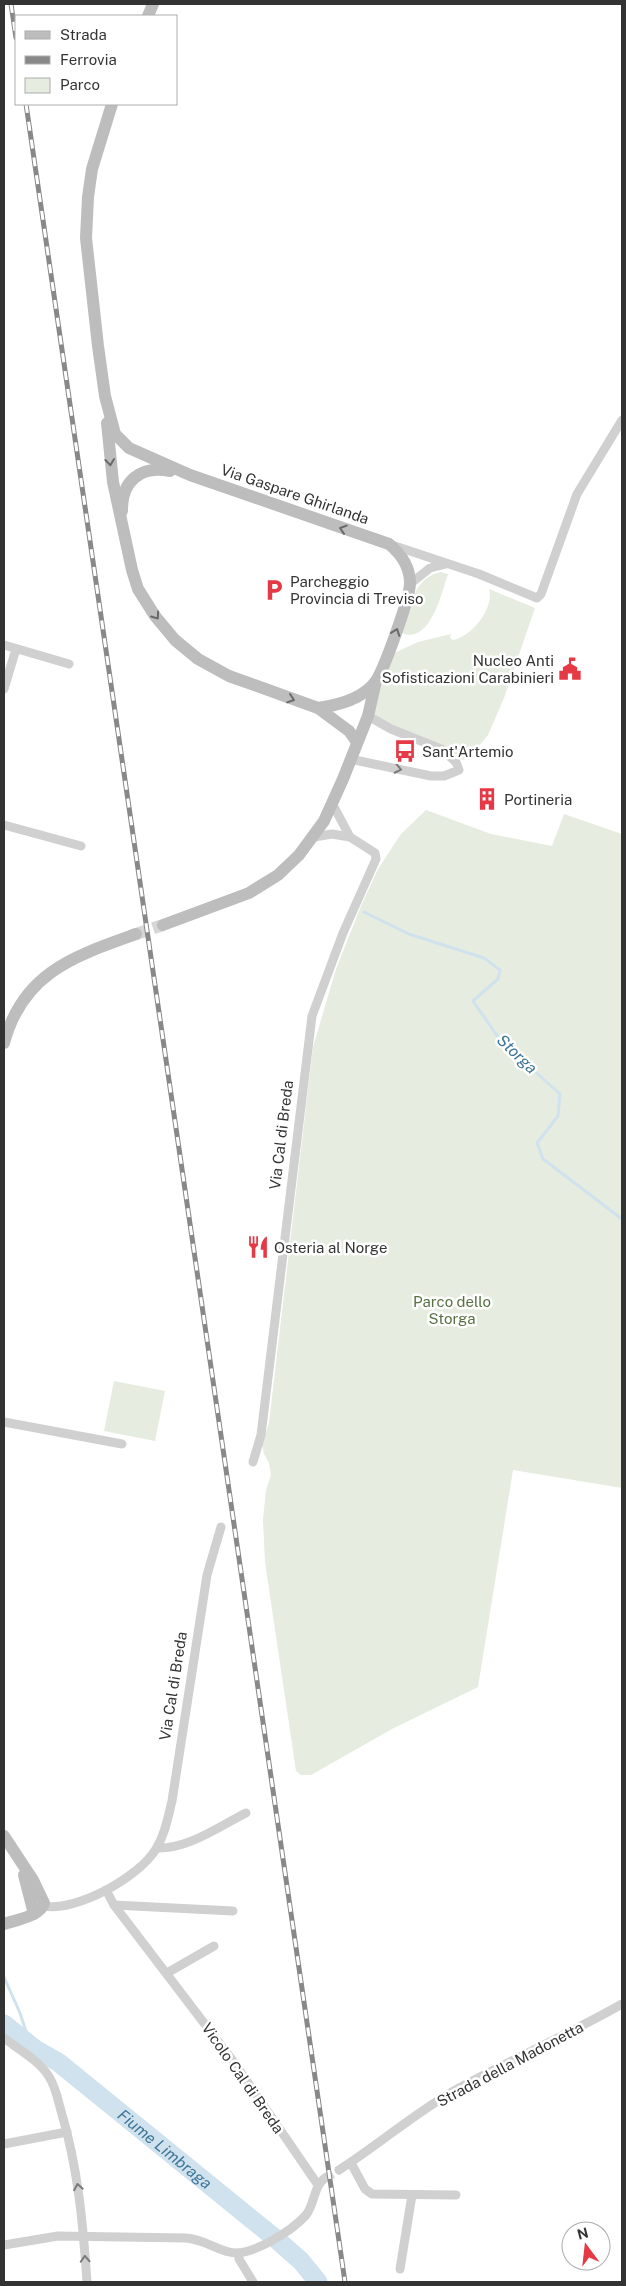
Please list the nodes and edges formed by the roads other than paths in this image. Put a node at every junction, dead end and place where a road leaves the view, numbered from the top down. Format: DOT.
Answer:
graph roads {
  1 [pos="112,105"];
  2 [pos="106,396"];
  3 [pos="622,420"];
  4 [pos="190,475"];
  5 [pos="123,530"];
  6 [pos="389,544"];
  7 [pos="448,564"];
  8 [pos="410,584"];
  9 [pos="4,645"];
  10 [pos="16,649"];
  11 [pos="69,664"];
  12 [pos="376,681"];
  13 [pos="4,689"];
  14 [pos="318,708"];
  15 [pos="368,716"];
  16 [pos="357,742"];
  17 [pos="350,759"];
  18 [pos="332,804"];
  19 [pos="4,825"];
  20 [pos="314,837"];
  21 [pos="350,837"];
  22 [pos="81,846"];
  23 [pos="162,925"];
  24 [pos="136,934"];
  25 [pos="4,1043"];
  26 [pos="4,1422"];
  27 [pos="122,1444"];
  28 [pos="252,1462"];
  29 [pos="221,1527"];
  30 [pos="246,1813"];
  31 [pos="4,1836"];
  32 [pos="157,1848"];
  33 [pos="106,1890"];
  34 [pos="114,1904"];
  35 [pos="38,1910"];
  36 [pos="233,1911"];
  37 [pos="4,1924"];
  38 [pos="214,1946"];
  39 [pos="167,1973"];
  40 [pos="622,2004"];
  41 [pos="4,2038"];
  42 [pos="67,2132"];
  43 [pos="4,2144"];
  44 [pos="351,2162"];
  45 [pos="339,2170"];
  46 [pos="412,2195"];
  47 [pos="456,2195"];
  48 [pos="84,2235"];
  49 [pos="4,2245"];
  50 [pos="239,2254"];
  51 [pos="400,2269"];
  52 [pos="87,2282"];
  53 [pos="253,2282"];
  1 -- 2 [label="street, Via Gaspare Ghirlanda"];
  2 -- 4 [label="street, Via Gaspare Ghirlanda"];
  2 -- 5 [label="street, Via Gaspare Ghirlanda, one-way"];
  3 -- 7 [label="street, Via Gaspare Ghirlanda"];
  4 -- 5 [label="street, Via Gaspare Ghirlanda"];
  6 -- 4 [label="street, Via Gaspare Ghirlanda, one-way"];
  5 -- 14 [label="street, Via Gaspare Ghirlanda, one-way"];
  6 -- 7 [label="street, Via Gaspare Ghirlanda"];
  6 -- 8 [label="street"];
  7 -- 8 [label="street"];
  12 -- 8 [label="street, one-way"];
  9 -- 10 [label="street"];
  10 -- 11 [label="street"];
  10 -- 13 [label="street"];
  12 -- 14 [label="street"];
  12 -- 15 [label="street"];
  14 -- 16 [label="street, Via Gaspare Ghirlanda"];
  15 -- 16 [label="street"];
  17 -- 15 [label="street, one-way"];
  16 -- 17 [label="street"];
  17 -- 18 [label="street"];
  18 -- 20 [label="street"];
  18 -- 21 [label="street, Via Cal di Breda"];
  19 -- 22 [label="street"];
  20 -- 21 [label="street, Via Cal di Breda"];
  20 -- 23 [label="street"];
  21 -- 28 [label="street, Via Cal di Breda"];
  24 -- 25 [label="street"];
  26 -- 27 [label="street"];
  29 -- 32 [label="street, Via Cal di Breda"];
  30 -- 32 [label="street"];
  31 -- 35 [label="street"];
  32 -- 33 [label="street, Via Cal di Breda"];
  33 -- 34 [label="street, Vicolo Cal di Breda"];
  33 -- 35 [label="street, Via Cal di Breda"];
  34 -- 36 [label="street"];
  34 -- 39 [label="street, Vicolo Cal di Breda"];
  35 -- 37 [label="street, Via Cal di Breda"];
  38 -- 39 [label="street"];
  39 -- 50 [label="street, Vicolo Cal di Breda"];
  40 -- 44 [label="street, Strada della Madonetta"];
  41 -- 42 [label="street"];
  42 -- 43 [label="street"];
  48 -- 42 [label="street, one-way"];
  44 -- 45 [label="street, Strada della Madonetta"];
  44 -- 46 [label="street"];
  46 -- 47 [label="street"];
  46 -- 51 [label="street"];
  48 -- 49 [label="street"];
  48 -- 50 [label="street"];
  52 -- 48 [label="street, one-way"];
  50 -- 53 [label="street"];
}
